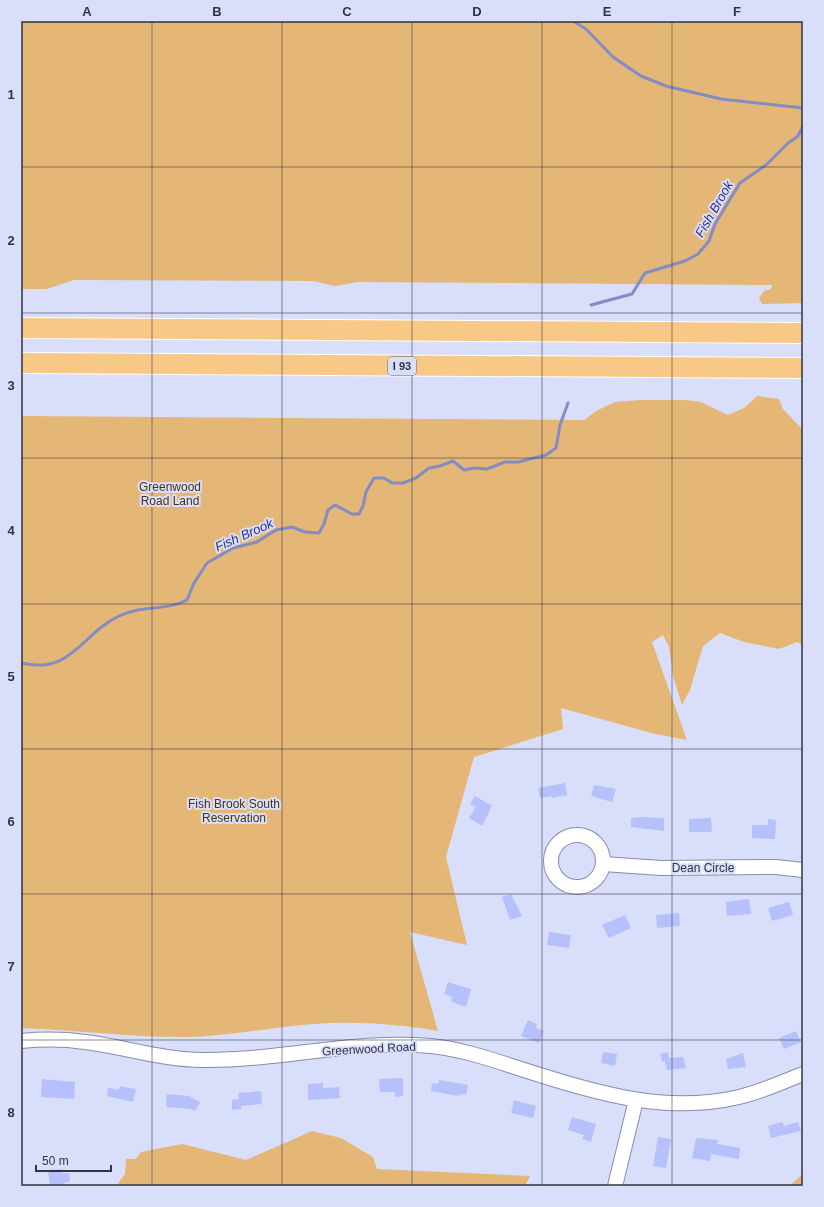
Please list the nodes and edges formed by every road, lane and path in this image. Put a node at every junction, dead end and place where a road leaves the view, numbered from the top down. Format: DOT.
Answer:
graph roads {
  1 [pos="21,328"];
  2 [pos="803,333"];
  3 [pos="21,363"];
  4 [pos="803,368"];
  5 [pos="603,864"];
  6 [pos="803,870"];
  7 [pos="21,1041"];
  8 [pos="803,1074"];
  9 [pos="636,1100"];
  10 [pos="615,1186"];
  1 -- 2 [label="highway"];
  3 -- 4 [label="highway, I 93"];
  5 -- 6 [label="street, Dean Circle"];
  7 -- 9 [label="street, Greenwood Road"];
  8 -- 9 [label="street, Greenwood Road"];
  9 -- 10 [label="street"];
}
